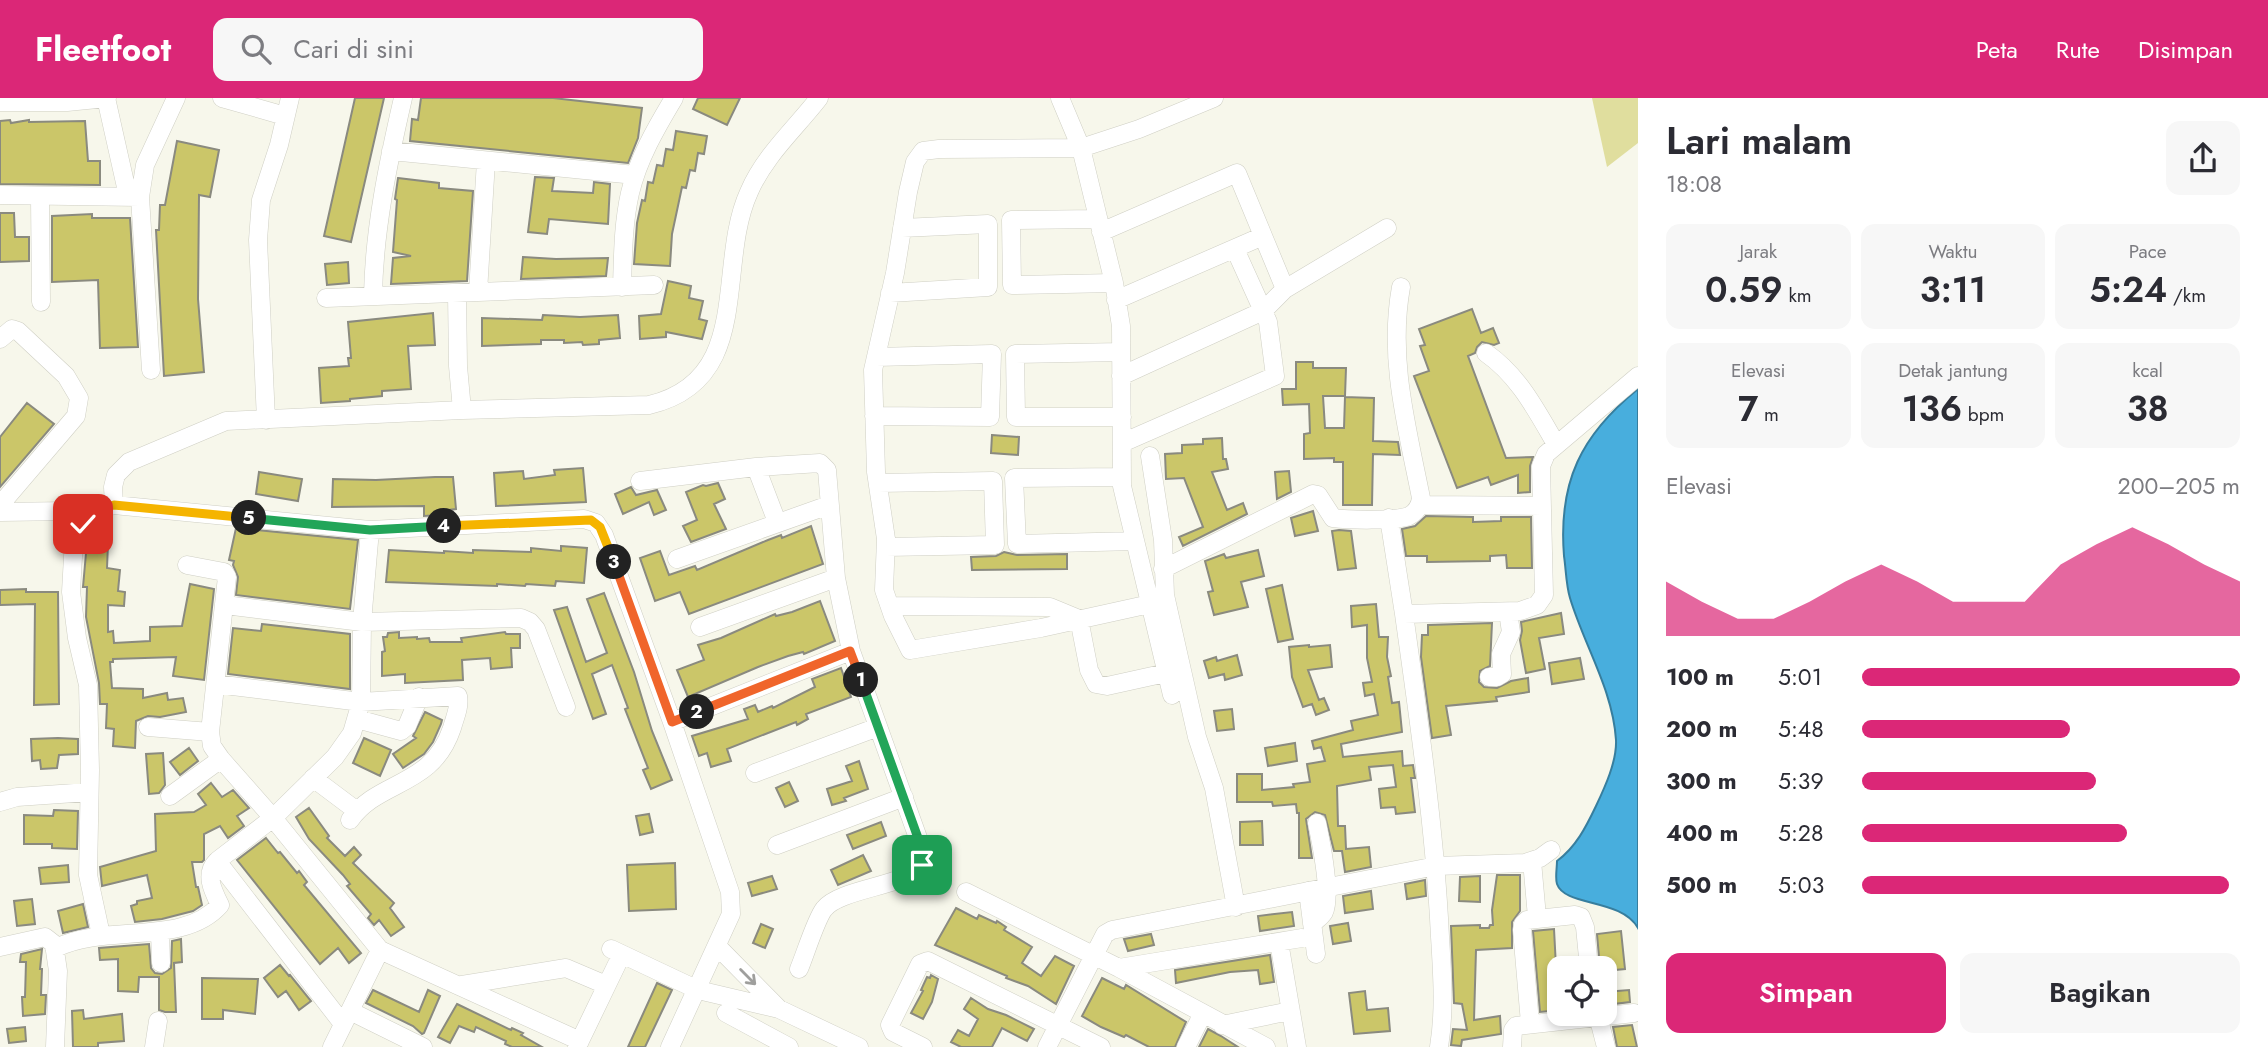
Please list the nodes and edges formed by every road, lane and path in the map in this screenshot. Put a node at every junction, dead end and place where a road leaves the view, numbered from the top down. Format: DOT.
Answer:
graph roads {
  1 [pos="106,98"];
  2 [pos="176,98"];
  3 [pos="222,98"];
  4 [pos="290,98"];
  5 [pos="403,98"];
  6 [pos="674,98"];
  7 [pos="819,98"];
  8 [pos="1059,98"];
  9 [pos="1214,98"];
  10 [pos="0,102"];
  11 [pos="285,116"];
  12 [pos="1081,148"];
  13 [pos="391,151"];
  14 [pos="486,161"];
  15 [pos="635,175"];
  16 [pos="0,195"];
  17 [pos="134,196"];
  18 [pos="40,197"];
  19 [pos="1100,225"];
  20 [pos="902,228"];
  21 [pos="1387,228"];
  22 [pos="1264,236"];
  23 [pos="1235,249"];
  24 [pos="654,285"];
  25 [pos="622,286"];
  26 [pos="1401,287"];
  27 [pos="1285,289"];
  28 [pos="1115,291"];
  29 [pos="478,292"];
  30 [pos="457,293"];
  31 [pos="890,293"];
  32 [pos="373,296"];
  33 [pos="326,298"];
  34 [pos="41,302"];
  35 [pos="1263,311"];
  36 [pos="0,339"];
  37 [pos="1121,352"];
  38 [pos="1486,353"];
  39 [pos="876,357"];
  40 [pos="151,370"];
  41 [pos="1121,376"];
  42 [pos="1638,376"];
  43 [pos="462,410"];
  44 [pos="874,416"];
  45 [pos="1122,417"];
  46 [pos="266,420"];
  47 [pos="1122,443"];
  48 [pos="1556,444"];
  49 [pos="1150,456"];
  50 [pos="756,467"];
  51 [pos="1122,477"];
  52 [pos="640,481"];
  53 [pos="878,483"];
  54 [pos="0,505"];
  55 [pos="114,505"];
  56 [pos="829,505"];
  57 [pos="1420,505"];
  58 [pos="1542,506"];
  59 [pos="0,512"];
  60 [pos="94,515"];
  61 [pos="1389,518"];
  62 [pos="778,522"];
  63 [pos="370,530"];
  64 [pos="1135,541"];
  65 [pos="886,547"];
  66 [pos="677,559"];
  67 [pos="187,565"];
  68 [pos="1163,569"];
  69 [pos="836,578"];
  70 [pos="1150,604"];
  71 [pos="225,605"];
  72 [pos="890,606"];
  73 [pos="1508,611"];
  74 [pos="1404,614"];
  75 [pos="1079,619"];
  76 [pos="362,622"];
  77 [pos="700,627"];
  78 [pos="850,651"];
  79 [pos="1166,673"];
  80 [pos="1489,677"];
  81 [pos="216,684"];
  82 [pos="1172,695"];
  83 [pos="419,697"];
  84 [pos="566,706"];
  85 [pos="359,710"];
  86 [pos="672,722"];
  87 [pos="148,727"];
  88 [pos="878,727"];
  89 [pos="210,732"];
  90 [pos="221,759"];
  91 [pos="755,773"];
  92 [pos="313,778"];
  93 [pos="89,792"];
  94 [pos="170,796"];
  95 [pos="904,797"];
  96 [pos="0,802"];
  97 [pos="274,818"];
  98 [pos="1317,823"];
  99 [pos="777,845"];
  100 [pos="1551,850"];
  101 [pos="1532,861"];
  102 [pos="217,862"];
  103 [pos="1436,866"];
  104 [pos="1317,890"];
  105 [pos="966,892"];
  106 [pos="243,897"];
  107 [pos="220,905"];
  108 [pos="1236,907"];
  109 [pos="1537,918"];
  110 [pos="160,931"];
  111 [pos="1307,931"];
  112 [pos="101,935"];
  113 [pos="1279,942"];
  114 [pos="717,946"];
  115 [pos="0,947"];
  116 [pos="56,948"];
  117 [pos="380,950"];
  118 [pos="1316,954"];
  119 [pos="1093,955"];
  120 [pos="1588,956"];
  121 [pos="161,963"];
  122 [pos="1119,968"];
  123 [pos="799,969"];
  124 [pos="462,985"];
  125 [pos="606,985"];
  126 [pos="698,990"];
  127 [pos="779,1009"];
  128 [pos="1290,1012"];
  129 [pos="726,1013"];
  130 [pos="1634,1013"];
  131 [pos="1202,1014"];
  132 [pos="1617,1014"];
  133 [pos="346,1018"];
  134 [pos="158,1021"];
  135 [pos="1547,1021"];
  136 [pos="1530,1023"];
  137 [pos="1223,1025"];
  138 [pos="1058,1026"];
  139 [pos="1599,1026"];
  140 [pos="579,1044"];
  141 [pos="55,1047"];
  142 [pos="155,1047"];
  143 [pos="332,1047"];
  144 [pos="424,1047"];
  145 [pos="670,1047"];
  146 [pos="789,1047"];
  147 [pos="859,1047"];
  148 [pos="923,1047"];
  149 [pos="1047,1047"];
  150 [pos="1101,1047"];
  151 [pos="1186,1047"];
  152 [pos="1266,1047"];
  153 [pos="1297,1047"];
  154 [pos="1439,1047"];
  155 [pos="1513,1047"];
  156 [pos="1606,1047"];
  1 -- 10 [label="street"];
  1 -- 17 [label="street"];
  2 -- 17 [label="street"];
  3 -- 11 [label="street"];
  4 -- 11 [label="street"];
  5 -- 13 [label="street"];
  6 -- 15 [label="street"];
  7 -- 43 [label="street"];
  8 -- 12 [label="street"];
  9 -- 12 [label="street"];
  11 -- 46 [label="street"];
  12 -- 19 [label="street"];
  12 -- 20 [label="street"];
  13 -- 14 [label="street"];
  13 -- 32 [label="street"];
  14 -- 15 [label="street"];
  14 -- 29 [label="street"];
  15 -- 25 [label="street"];
  16 -- 18 [label="street"];
  17 -- 18 [label="street"];
  17 -- 40 [label="street"];
  18 -- 34 [label="street"];
  19 -- 22 [label="street"];
  19 -- 28 [label="street"];
  19 -- 28 [label="street"];
  20 -- 31 [label="street"];
  20 -- 31 [label="street"];
  21 -- 27 [label="street"];
  22 -- 23 [label="street"];
  22 -- 27 [label="street"];
  23 -- 28 [label="street"];
  23 -- 35 [label="street"];
  24 -- 25 [label="street"];
  25 -- 29 [label="street"];
  26 -- 57 [label="street"];
  27 -- 35 [label="street"];
  28 -- 37 [label="street"];
  29 -- 30 [label="street"];
  30 -- 32 [label="street"];
  30 -- 43 [label="street"];
  31 -- 39 [label="street"];
  32 -- 33 [label="street"];
  35 -- 41 [label="street"];
  35 -- 47 [label="street"];
  36 -- 54 [label="street"];
  37 -- 41 [label="street"];
  37 -- 45 [label="street"];
  38 -- 48 [label="street"];
  39 -- 44 [label="street"];
  39 -- 44 [label="street"];
  41 -- 45 [label="street"];
  42 -- 48 [label="street"];
  43 -- 46 [label="street"];
  44 -- 53 [label="street"];
  45 -- 47 [label="street"];
  46 -- 55 [label="street"];
  47 -- 51 [label="street"];
  48 -- 58 [label="street"];
  49 -- 68 [label="street"];
  50 -- 52 [label="street"];
  50 -- 56 [label="street"];
  50 -- 62 [label="street"];
  51 -- 64 [label="street"];
  51 -- 64 [label="street"];
  53 -- 65 [label="street"];
  53 -- 65 [label="street"];
  55 -- 60 [label="street"];
  55 -- 63 [label="street"];
  56 -- 62 [label="street"];
  56 -- 69 [label="street"];
  57 -- 58 [label="street"];
  57 -- 61 [label="street"];
  58 -- 73 [label="street"];
  59 -- 60 [label="street"];
  60 -- 93 [label="street"];
  61 -- 68 [label="street"];
  61 -- 74 [label="street"];
  62 -- 66 [label="street"];
  63 -- 76 [label="street"];
  63 -- 86 [label="street"];
  64 -- 70 [label="street"];
  65 -- 72 [label="street"];
  67 -- 71 [label="street"];
  68 -- 108 [label="street"];
  69 -- 77 [label="street"];
  69 -- 78 [label="street"];
  70 -- 75 [label="street"];
  70 -- 79 [label="street"];
  71 -- 76 [label="street"];
  71 -- 81 [label="street"];
  72 -- 75 [label="street"];
  72 -- 75 [label="street"];
  73 -- 74 [label="street"];
  73 -- 80 [label="street"];
  74 -- 103 [label="street"];
  75 -- 79 [label="street"];
  76 -- 84 [label="street"];
  76 -- 85 [label="street"];
  78 -- 86 [label="street"];
  78 -- 88 [label="street"];
  79 -- 82 [label="street"];
  81 -- 85 [label="street"];
  81 -- 89 [label="street"];
  83 -- 85 [label="street"];
  83 -- 85 [label="street"];
  83 -- 92 [label="street"];
  85 -- 92 [label="street"];
  86 -- 114 [label="street"];
  87 -- 89 [label="street"];
  88 -- 91 [label="street"];
  88 -- 95 [label="street"];
  89 -- 90 [label="street"];
  90 -- 94 [label="street"];
  90 -- 97 [label="street"];
  92 -- 97 [label="street"];
  93 -- 96 [label="street"];
  93 -- 112 [label="street"];
  95 -- 99 [label="street"];
  95 -- 123 [label="street"];
  97 -- 102 [label="street"];
  97 -- 117 [label="street"];
  98 -- 104 [label="street"];
  100 -- 101 [label="street"];
  101 -- 103 [label="street"];
  101 -- 109 [label="street"];
  102 -- 106 [label="street"];
  102 -- 107 [label="street"];
  103 -- 104 [label="street"];
  103 -- 154 [label="street"];
  104 -- 108 [label="street"];
  104 -- 111 [label="street"];
  105 -- 119 [label="street"];
  106 -- 107 [label="street"];
  106 -- 133 [label="street"];
  107 -- 110 [label="street"];
  108 -- 119 [label="street"];
  109 -- 120 [label="street"];
  109 -- 136 [label="street"];
  110 -- 112 [label="street"];
  110 -- 121 [label="street"];
  111 -- 113 [label="street"];
  111 -- 118 [label="street"];
  112 -- 116 [label="street"];
  113 -- 122 [label="street"];
  113 -- 128 [label="street"];
  114 -- 126 [label="street"];
  114 -- 127 [label="street, one-way"];
  115 -- 116 [label="street"];
  116 -- 141 [label="street"];
  117 -- 124 [label="street"];
  117 -- 133 [label="street"];
  119 -- 122 [label="street"];
  119 -- 138 [label="street"];
  122 -- 131 [label="street"];
  124 -- 125 [label="street"];
  124 -- 140 [label="street"];
  125 -- 126 [label="street"];
  125 -- 140 [label="street"];
  126 -- 127 [label="street"];
  126 -- 145 [label="street"];
  127 -- 147 [label="street"];
  128 -- 137 [label="street"];
  128 -- 153 [label="street"];
  129 -- 146 [label="street"];
  130 -- 132 [label="street"];
  131 -- 137 [label="street"];
  131 -- 151 [label="street"];
  133 -- 143 [label="street"];
  133 -- 144 [label="street"];
  134 -- 142 [label="street"];
  135 -- 136 [label="street"];
  136 -- 155 [label="street"];
  137 -- 152 [label="street"];
  138 -- 148 [label="street"];
  138 -- 149 [label="street"];
  138 -- 150 [label="street"];
  139 -- 156 [label="street"];
}
